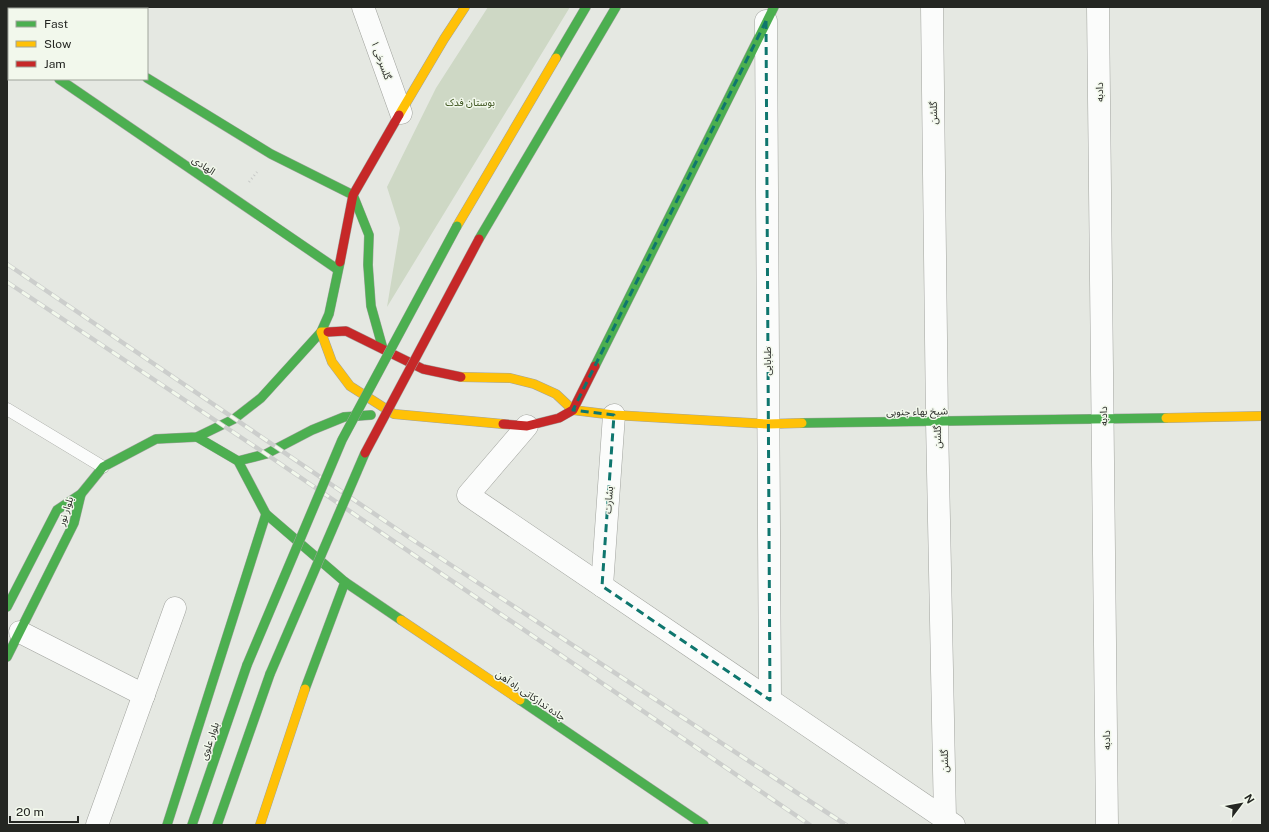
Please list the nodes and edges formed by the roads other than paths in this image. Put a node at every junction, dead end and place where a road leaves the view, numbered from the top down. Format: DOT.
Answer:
graph roads {
  1 [pos="32,7"];
  2 [pos="363,7"];
  3 [pos="465,7"];
  4 [pos="586,7"];
  5 [pos="616,7"];
  6 [pos="932,7"];
  7 [pos="1098,7"];
  8 [pos="36,8"];
  9 [pos="770,14"];
  10 [pos="148,79"];
  11 [pos="60,80"];
  12 [pos="401,113"];
  13 [pos="353,195"];
  14 [pos="337,269"];
  15 [pos="322,332"];
  16 [pos="383,349"];
  17 [pos="7,409"];
  18 [pos="574,410"];
  19 [pos="394,414"];
  20 [pos="614,415"];
  21 [pos="1262,416"];
  22 [pos="1103,418"];
  23 [pos="937,421"];
  24 [pos="768,424"];
  25 [pos="527,426"];
  26 [pos="197,437"];
  27 [pos="238,461"];
  28 [pos="103,467"];
  29 [pos="82,494"];
  30 [pos="266,514"];
  31 [pos="345,582"];
  32 [pos="602,586"];
  33 [pos="7,606"];
  34 [pos="175,608"];
  35 [pos="20,632"];
  36 [pos="7,657"];
  37 [pos="144,695"];
  38 [pos="770,700"];
  39 [pos="950,822"];
  40 [pos="97,825"];
  41 [pos="167,825"];
  42 [pos="192,825"];
  43 [pos="218,825"];
  44 [pos="260,825"];
  45 [pos="704,825"];
  46 [pos="1107,825"];
  1 -- 8 [label="main road"];
  2 -- 12 [label="street, گلسرخی ۱"];
  3 -- 12 [label="main road"];
  4 -- 42 [label="main road, بلوار علوی, bridge"];
  5 -- 43 [label="main road, bridge"];
  6 -- 23 [label="street, گلشن"];
  7 -- 22 [label="street, دادبه"];
  9 -- 18 [label="main road"];
  9 -- 24 [label="street, طبابایی"];
  10 -- 13 [label="main road"];
  11 -- 14 [label="main road, الهادی"];
  12 -- 13 [label="main road"];
  13 -- 14 [label="main road"];
  13 -- 16 [label="main road"];
  14 -- 15 [label="main road"];
  15 -- 16 [label="main road"];
  15 -- 19 [label="main road"];
  15 -- 26 [label="main road"];
  16 -- 18 [label="main road"];
  17 -- 28 [label="lane"];
  18 -- 20 [label="main road, شیخ بهاء جنوبی"];
  18 -- 25 [label="main road"];
  19 -- 25 [label="main road"];
  19 -- 27 [label="main road"];
  20 -- 24 [label="main road, شیخ بهاء جنوبی"];
  20 -- 32 [label="street, بشارت"];
  21 -- 22 [label="main road, شیخ بهاء جنوبی"];
  22 -- 23 [label="main road, شیخ بهاء جنوبی"];
  22 -- 46 [label="street, دادبه"];
  23 -- 24 [label="main road, شیخ بهاء جنوبی"];
  23 -- 39 [label="street, گلشن"];
  24 -- 38 [label="street, طبابایی"];
  25 -- 32 [label="street"];
  26 -- 27 [label="main road"];
  26 -- 28 [label="main road"];
  27 -- 30 [label="main road"];
  28 -- 29 [label="main road"];
  29 -- 33 [label="main road, بلوار نور"];
  29 -- 35 [label="main road, بلوار نور"];
  30 -- 31 [label="main road, جاده تدارکاتی راه آهن"];
  30 -- 41 [label="main road"];
  31 -- 44 [label="main road"];
  31 -- 45 [label="main road, جاده تدارکاتی راه آهن"];
  32 -- 38 [label="street"];
  34 -- 37 [label="street"];
  35 -- 36 [label="main road, بلوار نور"];
  35 -- 37 [label="street"];
  37 -- 40 [label="street"];
  38 -- 39 [label="street"];
}
